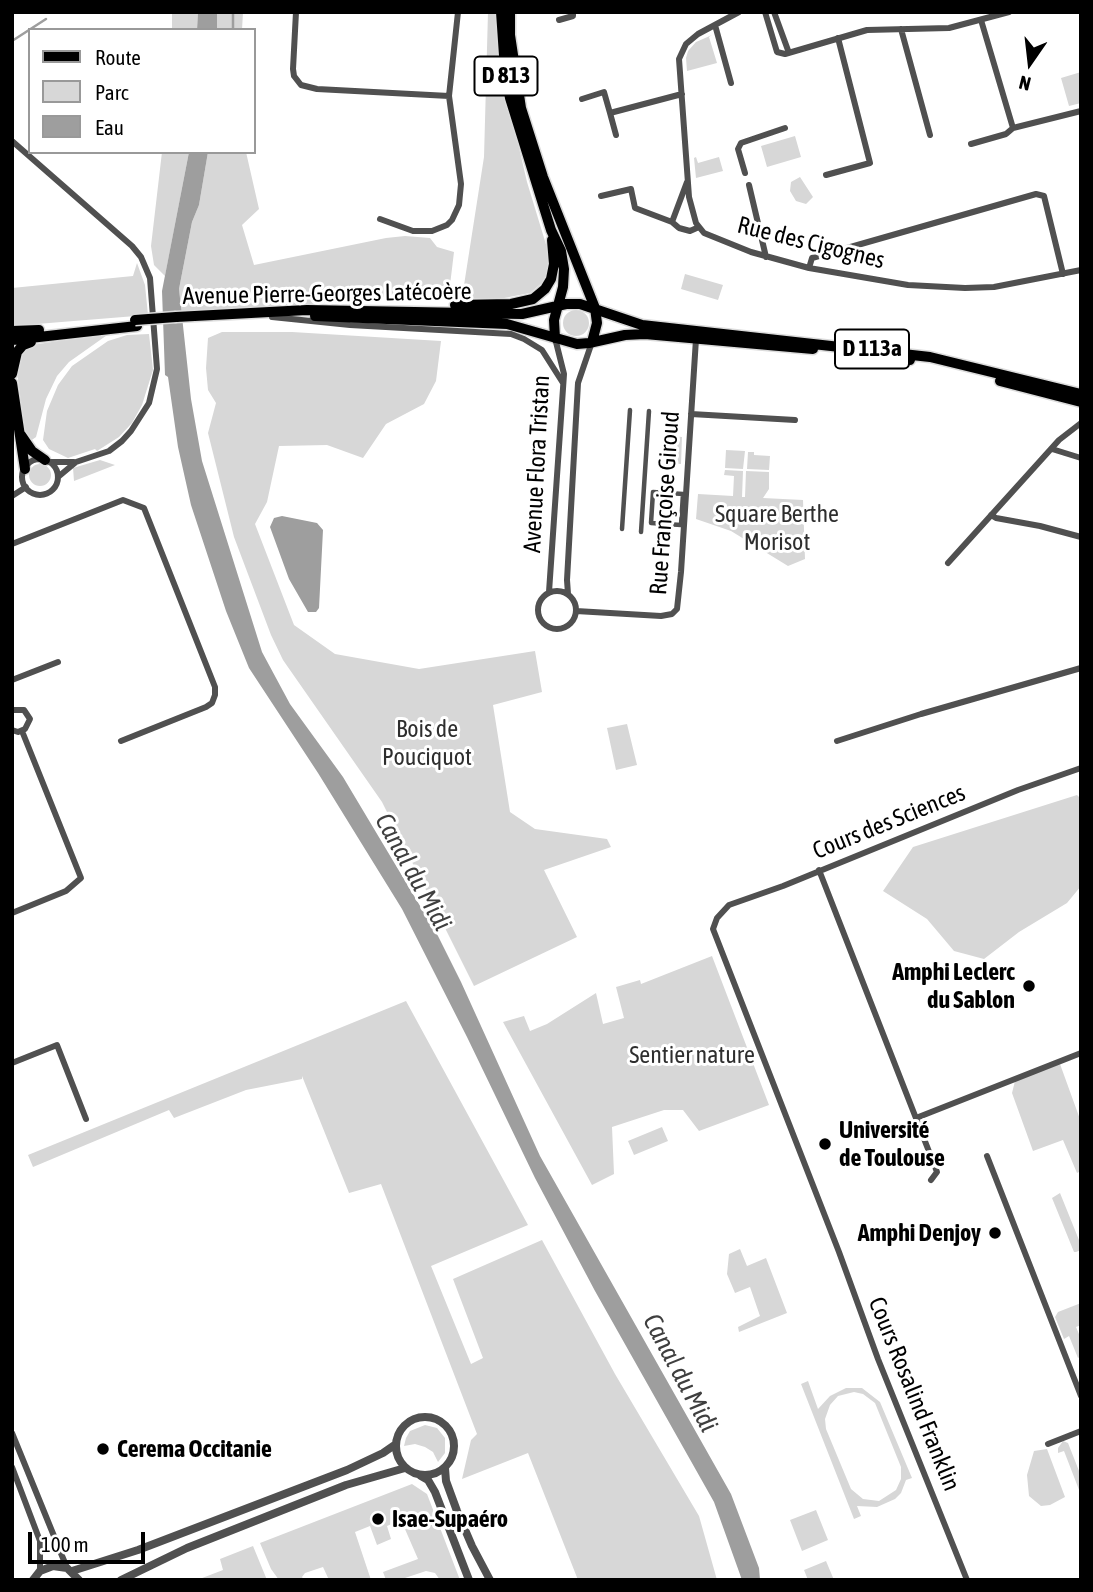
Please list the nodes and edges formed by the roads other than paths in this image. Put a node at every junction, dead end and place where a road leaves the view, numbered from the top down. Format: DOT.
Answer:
graph roads {
  1 [pos="296,12"];
  2 [pos="458,12"];
  3 [pos="501,12"];
  4 [pos="510,12"];
  5 [pos="573,12"];
  6 [pos="739,12"];
  7 [pos="765,12"];
  8 [pos="774,12"];
  9 [pos="1009,12"];
  10 [pos="559,20"];
  11 [pos="981,20"];
  12 [pos="715,25"];
  13 [pos="901,29"];
  14 [pos="838,38"];
  15 [pos="789,53"];
  16 [pos="732,83"];
  17 [pos="682,94"];
  18 [pos="449,96"];
  19 [pos="582,99"];
  20 [pos="1081,111"];
  21 [pos="610,113"];
  22 [pos="785,128"];
  23 [pos="1013,128"];
  24 [pos="616,135"];
  25 [pos="930,135"];
  26 [pos="14,144"];
  27 [pos="971,144"];
  28 [pos="745,173"];
  29 [pos="826,175"];
  30 [pos="688,181"];
  31 [pos="749,185"];
  32 [pos="601,196"];
  33 [pos="380,219"];
  34 [pos="672,222"];
  35 [pos="699,227"];
  36 [pos="551,230"];
  37 [pos="766,257"];
  38 [pos="809,268"];
  39 [pos="1081,270"];
  40 [pos="1063,274"];
  41 [pos="559,305"];
  42 [pos="595,308"];
  43 [pos="346,310"];
  44 [pos="272,317"];
  45 [pos="212,318"];
  46 [pos="136,323"];
  47 [pos="86,331"];
  48 [pos="12,333"];
  49 [pos="555,338"];
  50 [pos="696,339"];
  51 [pos="12,340"];
  52 [pos="592,342"];
  53 [pos="12,374"];
  54 [pos="12,383"];
  55 [pos="564,383"];
  56 [pos="1054,391"];
  57 [pos="1081,394"];
  58 [pos="1081,402"];
  59 [pos="630,410"];
  60 [pos="649,411"];
  61 [pos="691,414"];
  62 [pos="795,420"];
  63 [pos="1081,423"];
  64 [pos="21,435"];
  65 [pos="1052,449"];
  66 [pos="1081,458"];
  67 [pos="47,461"];
  68 [pos="76,462"];
  69 [pos="25,469"];
  70 [pos="58,477"];
  71 [pos="26,487"];
  72 [pos="12,496"];
  73 [pos="991,515"];
  74 [pos="652,523"];
  75 [pos="622,529"];
  76 [pos="641,532"];
  77 [pos="1081,537"];
  78 [pos="12,544"];
  79 [pos="948,563"];
  80 [pos="550,592"];
  81 [pos="568,594"];
  82 [pos="576,611"];
  83 [pos="58,662"];
  84 [pos="1081,668"];
  85 [pos="12,680"];
  86 [pos="13,709"];
  87 [pos="12,730"];
  88 [pos="22,731"];
  89 [pos="121,741"];
  90 [pos="837,741"];
  91 [pos="1081,768"];
  92 [pos="819,870"];
  93 [pos="12,913"];
  94 [pos="1081,1053"];
  95 [pos="12,1062"];
  96 [pos="916,1118"];
  97 [pos="86,1119"];
  98 [pos="987,1156"];
  99 [pos="809,1176"];
  100 [pos="931,1180"];
  101 [pos="1081,1395"];
  102 [pos="1081,1431"];
  103 [pos="12,1433"];
  104 [pos="396,1444"];
  105 [pos="1048,1444"];
  106 [pos="12,1467"];
  107 [pos="405,1468"];
  108 [pos="445,1468"];
  109 [pos="421,1476"];
  110 [pos="70,1570"];
  111 [pos="40,1571"];
  112 [pos="33,1580"];
  113 [pos="79,1580"];
  114 [pos="121,1580"];
  115 [pos="469,1580"];
  116 [pos="490,1580"];
  117 [pos="967,1580"];
  1 -- 18 [label="street"];
  2 -- 18 [label="street"];
  3 -- 36 [label="main road, D 813"];
  4 -- 42 [label="main road, D 813"];
  5 -- 10 [label="street"];
  6 -- 12 [label="street"];
  7 -- 15 [label="street"];
  8 -- 15 [label="street"];
  9 -- 11 [label="street"];
  11 -- 13 [label="street"];
  11 -- 23 [label="street"];
  12 -- 16 [label="street"];
  12 -- 17 [label="street"];
  13 -- 14 [label="street"];
  13 -- 25 [label="street"];
  14 -- 15 [label="street"];
  14 -- 29 [label="street"];
  17 -- 21 [label="street"];
  17 -- 30 [label="street"];
  18 -- 33 [label="street"];
  19 -- 21 [label="street"];
  20 -- 23 [label="street"];
  21 -- 24 [label="street"];
  22 -- 28 [label="street"];
  23 -- 27 [label="street"];
  26 -- 68 [label="street"];
  30 -- 34 [label="street"];
  30 -- 35 [label="street"];
  31 -- 37 [label="street"];
  32 -- 34 [label="street"];
  34 -- 35 [label="street, Rue des Cigognes"];
  35 -- 37 [label="street, Rue des Cigognes"];
  36 -- 41 [label="main road, D 813"];
  36 -- 43 [label="main road"];
  37 -- 38 [label="street, Rue des Cigognes"];
  38 -- 40 [label="street, Rue des Cigognes"];
  38 -- 40 [label="street"];
  39 -- 40 [label="street, Rue des Cigognes"];
  41 -- 42 [label="main road"];
  41 -- 43 [label="main road, Avenue Pierre-Georges Latécoère"];
  41 -- 49 [label="main road, D 813"];
  42 -- 52 [label="main road, D 813"];
  42 -- 56 [label="main road, D 113a"];
  43 -- 45 [label="main road, Avenue Pierre-Georges Latécoère"];
  44 -- 45 [label="main road, Avenue Pierre-Georges Latécoère"];
  44 -- 49 [label="main road, Avenue Pierre-Georges Latécoère"];
  44 -- 55 [label="street, Avenue Pierre-Georges Latécoère"];
  45 -- 46 [label="main road, Avenue Pierre-Georges Latécoère"];
  46 -- 47 [label="main road, Avenue Pierre-Georges Latécoère"];
  46 -- 48 [label="main road, Avenue Pierre-Georges Latécoère"];
  47 -- 51 [label="main road, Avenue Pierre-Georges Latécoère"];
  47 -- 53 [label="main road"];
  49 -- 52 [label="main road"];
  49 -- 55 [label="street, Avenue Flora Tristan"];
  50 -- 52 [label="main road, D 113a"];
  50 -- 56 [label="main road, D 113a"];
  50 -- 61 [label="street, Rue Françoise Giroud"];
  52 -- 81 [label="street, Avenue Flora Tristan"];
  54 -- 64 [label="main road"];
  55 -- 80 [label="street, Avenue Flora Tristan"];
  56 -- 57 [label="main road"];
  56 -- 58 [label="main road"];
  59 -- 75 [label="street"];
  60 -- 76 [label="street"];
  61 -- 62 [label="street"];
  61 -- 82 [label="street, Rue Françoise Giroud"];
  63 -- 65 [label="street"];
  64 -- 67 [label="main road"];
  64 -- 69 [label="main road"];
  65 -- 66 [label="street"];
  65 -- 73 [label="street"];
  67 -- 68 [label="street"];
  67 -- 69 [label="street"];
  67 -- 70 [label="street"];
  68 -- 70 [label="street"];
  69 -- 71 [label="street"];
  70 -- 71 [label="street"];
  71 -- 72 [label="street"];
  73 -- 77 [label="street"];
  73 -- 79 [label="street"];
  74 -- 74 [label="street"];
  78 -- 89 [label="street"];
  80 -- 81 [label="street"];
  80 -- 82 [label="street"];
  81 -- 82 [label="street"];
  83 -- 85 [label="street"];
  84 -- 90 [label="street"];
  86 -- 88 [label="street"];
  87 -- 88 [label="street"];
  88 -- 93 [label="street"];
  91 -- 92 [label="street, Cours des Sciences"];
  92 -- 96 [label="street"];
  92 -- 99 [label="street, Cours des Sciences"];
  94 -- 96 [label="street"];
  95 -- 97 [label="street"];
  96 -- 100 [label="street"];
  98 -- 101 [label="street"];
  99 -- 117 [label="street, Cours Rosalind Franklin"];
  102 -- 105 [label="street"];
  103 -- 110 [label="street"];
  104 -- 107 [label="street"];
  104 -- 108 [label="street"];
  104 -- 110 [label="street"];
  106 -- 111 [label="street"];
  107 -- 109 [label="street"];
  107 -- 114 [label="street"];
  108 -- 109 [label="street"];
  108 -- 116 [label="street"];
  109 -- 115 [label="street"];
  110 -- 111 [label="street"];
  110 -- 113 [label="street"];
  111 -- 112 [label="street"];
}
